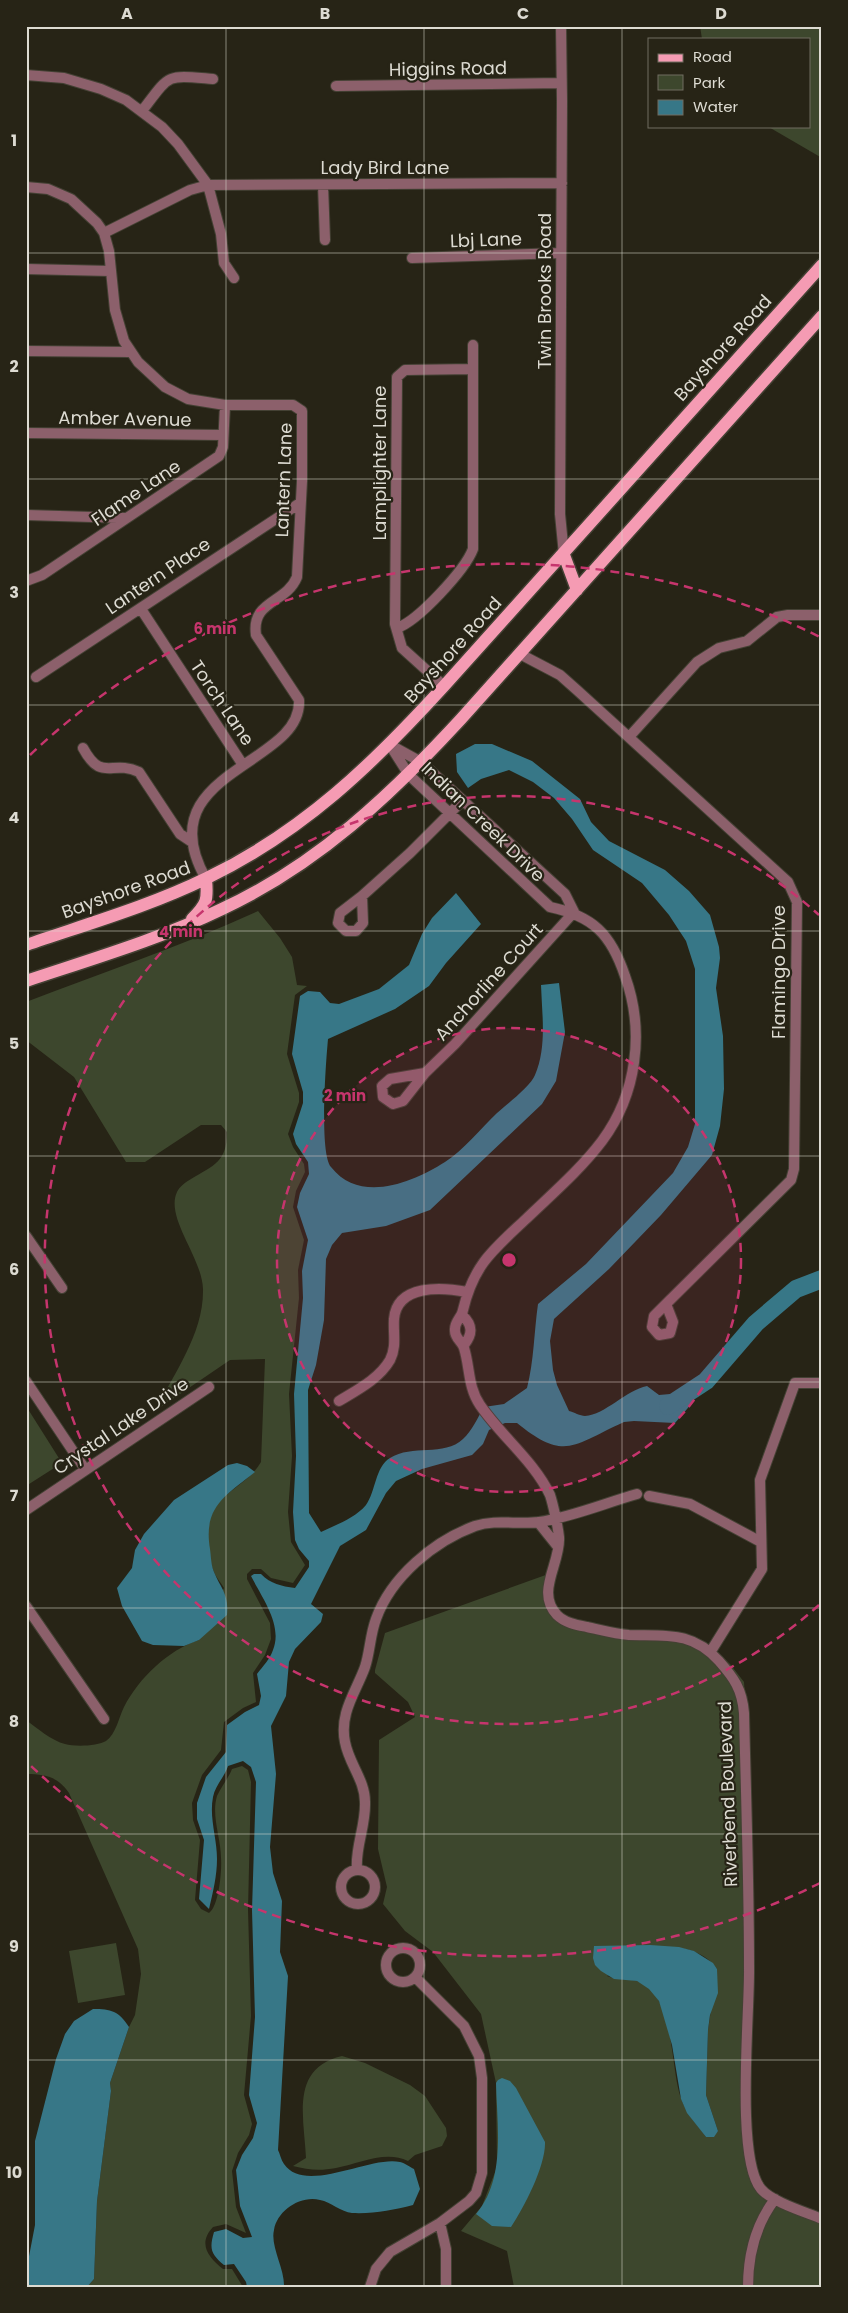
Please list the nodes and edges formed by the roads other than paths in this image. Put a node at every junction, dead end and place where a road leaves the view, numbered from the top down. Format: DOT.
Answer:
graph roads {
  1 [pos="560,26"];
  2 [pos="26,75"];
  3 [pos="212,79"];
  4 [pos="561,83"];
  5 [pos="336,86"];
  6 [pos="142,111"];
  7 [pos="562,183"];
  8 [pos="208,184"];
  9 [pos="323,185"];
  10 [pos="26,187"];
  11 [pos="104,233"];
  12 [pos="325,240"];
  13 [pos="561,253"];
  14 [pos="412,258"];
  15 [pos="822,265"];
  16 [pos="26,269"];
  17 [pos="110,271"];
  18 [pos="234,278"];
  19 [pos="822,316"];
  20 [pos="473,345"];
  21 [pos="26,351"];
  22 [pos="130,352"];
  23 [pos="472,369"];
  24 [pos="224,405"];
  25 [pos="26,433"];
  26 [pos="223,435"];
  27 [pos="300,503"];
  28 [pos="26,515"];
  29 [pos="126,518"];
  30 [pos="564,555"];
  31 [pos="26,580"];
  32 [pos="577,590"];
  33 [pos="141,608"];
  34 [pos="822,615"];
  35 [pos="396,628"];
  36 [pos="520,654"];
  37 [pos="36,677"];
  38 [pos="444,686"];
  39 [pos="629,737"];
  40 [pos="390,745"];
  41 [pos="84,748"];
  42 [pos="421,762"];
  43 [pos="243,765"];
  44 [pos="409,775"];
  45 [pos="462,801"];
  46 [pos="449,813"];
  47 [pos="192,842"];
  48 [pos="206,879"];
  49 [pos="362,896"];
  50 [pos="574,912"];
  51 [pos="187,925"];
  52 [pos="26,945"];
  53 [pos="26,981"];
  54 [pos="425,1072"];
  55 [pos="26,1236"];
  56 [pos="62,1288"];
  57 [pos="467,1292"];
  58 [pos="666,1304"];
  59 [pos="462,1315"];
  60 [pos="464,1345"];
  61 [pos="26,1381"];
  62 [pos="822,1383"];
  63 [pos="209,1387"];
  64 [pos="339,1400"];
  65 [pos="85,1469"];
  66 [pos="637,1494"];
  67 [pos="649,1496"];
  68 [pos="26,1510"];
  69 [pos="554,1518"];
  70 [pos="538,1522"];
  71 [pos="761,1542"];
  72 [pos="558,1547"];
  73 [pos="26,1606"];
  74 [pos="711,1651"];
  75 [pos="104,1719"];
  76 [pos="357,1870"];
  77 [pos="415,1977"];
  78 [pos="775,2199"];
  79 [pos="822,2219"];
  80 [pos="440,2223"];
  81 [pos="370,2287"];
  82 [pos="446,2287"];
  83 [pos="748,2287"];
  1 -- 4 [label="street, Twin Brooks Road"];
  2 -- 6 [label="street"];
  3 -- 6 [label="street"];
  4 -- 5 [label="street, Higgins Road"];
  4 -- 7 [label="street, Twin Brooks Road"];
  6 -- 8 [label="street"];
  7 -- 9 [label="street, Lady Bird Lane"];
  7 -- 13 [label="street, Twin Brooks Road"];
  8 -- 9 [label="street, Lady Bird Lane"];
  8 -- 11 [label="street"];
  8 -- 18 [label="street"];
  9 -- 12 [label="street"];
  10 -- 11 [label="street, Lantern Lane"];
  11 -- 17 [label="street, Lantern Lane"];
  13 -- 14 [label="street, Lbj Lane"];
  13 -- 30 [label="street, Twin Brooks Road"];
  15 -- 30 [label="main road, Bayshore Road"];
  16 -- 17 [label="street"];
  17 -- 22 [label="street, Lantern Lane"];
  19 -- 32 [label="main road"];
  20 -- 23 [label="street"];
  21 -- 22 [label="street"];
  22 -- 24 [label="street, Lantern Lane"];
  23 -- 35 [label="street"];
  23 -- 35 [label="street, Lamplighter Lane"];
  24 -- 26 [label="street, Flame Lane"];
  24 -- 27 [label="street, Lantern Lane"];
  25 -- 26 [label="street, Amber Avenue"];
  26 -- 29 [label="street, Flame Lane"];
  27 -- 33 [label="street, Lantern Place"];
  27 -- 43 [label="street, Lantern Lane"];
  28 -- 29 [label="street"];
  29 -- 31 [label="street, Flame Lane"];
  30 -- 32 [label="main road"];
  30 -- 38 [label="main road, Bayshore Road"];
  32 -- 36 [label="main road"];
  33 -- 37 [label="street, Lantern Place"];
  33 -- 43 [label="street, Torch Lane"];
  34 -- 39 [label="street"];
  35 -- 38 [label="street, Lamplighter Lane"];
  36 -- 39 [label="street, Flamingo Drive"];
  36 -- 42 [label="main road"];
  38 -- 40 [label="main road, Bayshore Road"];
  39 -- 58 [label="street, Flamingo Drive"];
  40 -- 42 [label="street, Indian Creek Drive"];
  40 -- 44 [label="street, Indian Creek Drive"];
  40 -- 48 [label="main road, Bayshore Road"];
  41 -- 47 [label="street"];
  42 -- 44 [label="main road"];
  42 -- 45 [label="street, Indian Creek Drive"];
  43 -- 47 [label="street, Lantern Lane"];
  44 -- 46 [label="street, Indian Creek Drive"];
  44 -- 51 [label="main road"];
  45 -- 46 [label="street"];
  45 -- 50 [label="street, Indian Creek Drive"];
  46 -- 49 [label="street"];
  46 -- 50 [label="street, Indian Creek Drive"];
  47 -- 48 [label="street, Lantern Lane"];
  48 -- 51 [label="main road"];
  48 -- 52 [label="main road, Bayshore Road"];
  50 -- 54 [label="street, Anchorline Court"];
  50 -- 57 [label="street, Indian Creek Drive"];
  51 -- 53 [label="main road"];
  55 -- 56 [label="street"];
  57 -- 59 [label="street, Riverbend Boulevard"];
  57 -- 64 [label="street"];
  59 -- 60 [label="street, Riverbend Boulevard"];
  59 -- 60 [label="street, Riverbend Boulevard"];
  60 -- 69 [label="street, Riverbend Boulevard"];
  61 -- 65 [label="street"];
  62 -- 71 [label="street"];
  63 -- 65 [label="street, Crystal Lake Drive"];
  65 -- 68 [label="street, Crystal Lake Drive"];
  66 -- 69 [label="street"];
  67 -- 71 [label="street"];
  69 -- 70 [label="street"];
  69 -- 72 [label="street, Riverbend Boulevard"];
  70 -- 72 [label="street"];
  70 -- 76 [label="street"];
  71 -- 74 [label="street"];
  72 -- 74 [label="street, Riverbend Boulevard"];
  73 -- 75 [label="street"];
  74 -- 78 [label="street, Riverbend Boulevard"];
  77 -- 80 [label="street"];
  78 -- 79 [label="street, Riverbend Boulevard"];
  78 -- 83 [label="street"];
  80 -- 81 [label="street"];
  80 -- 82 [label="street"];
}
